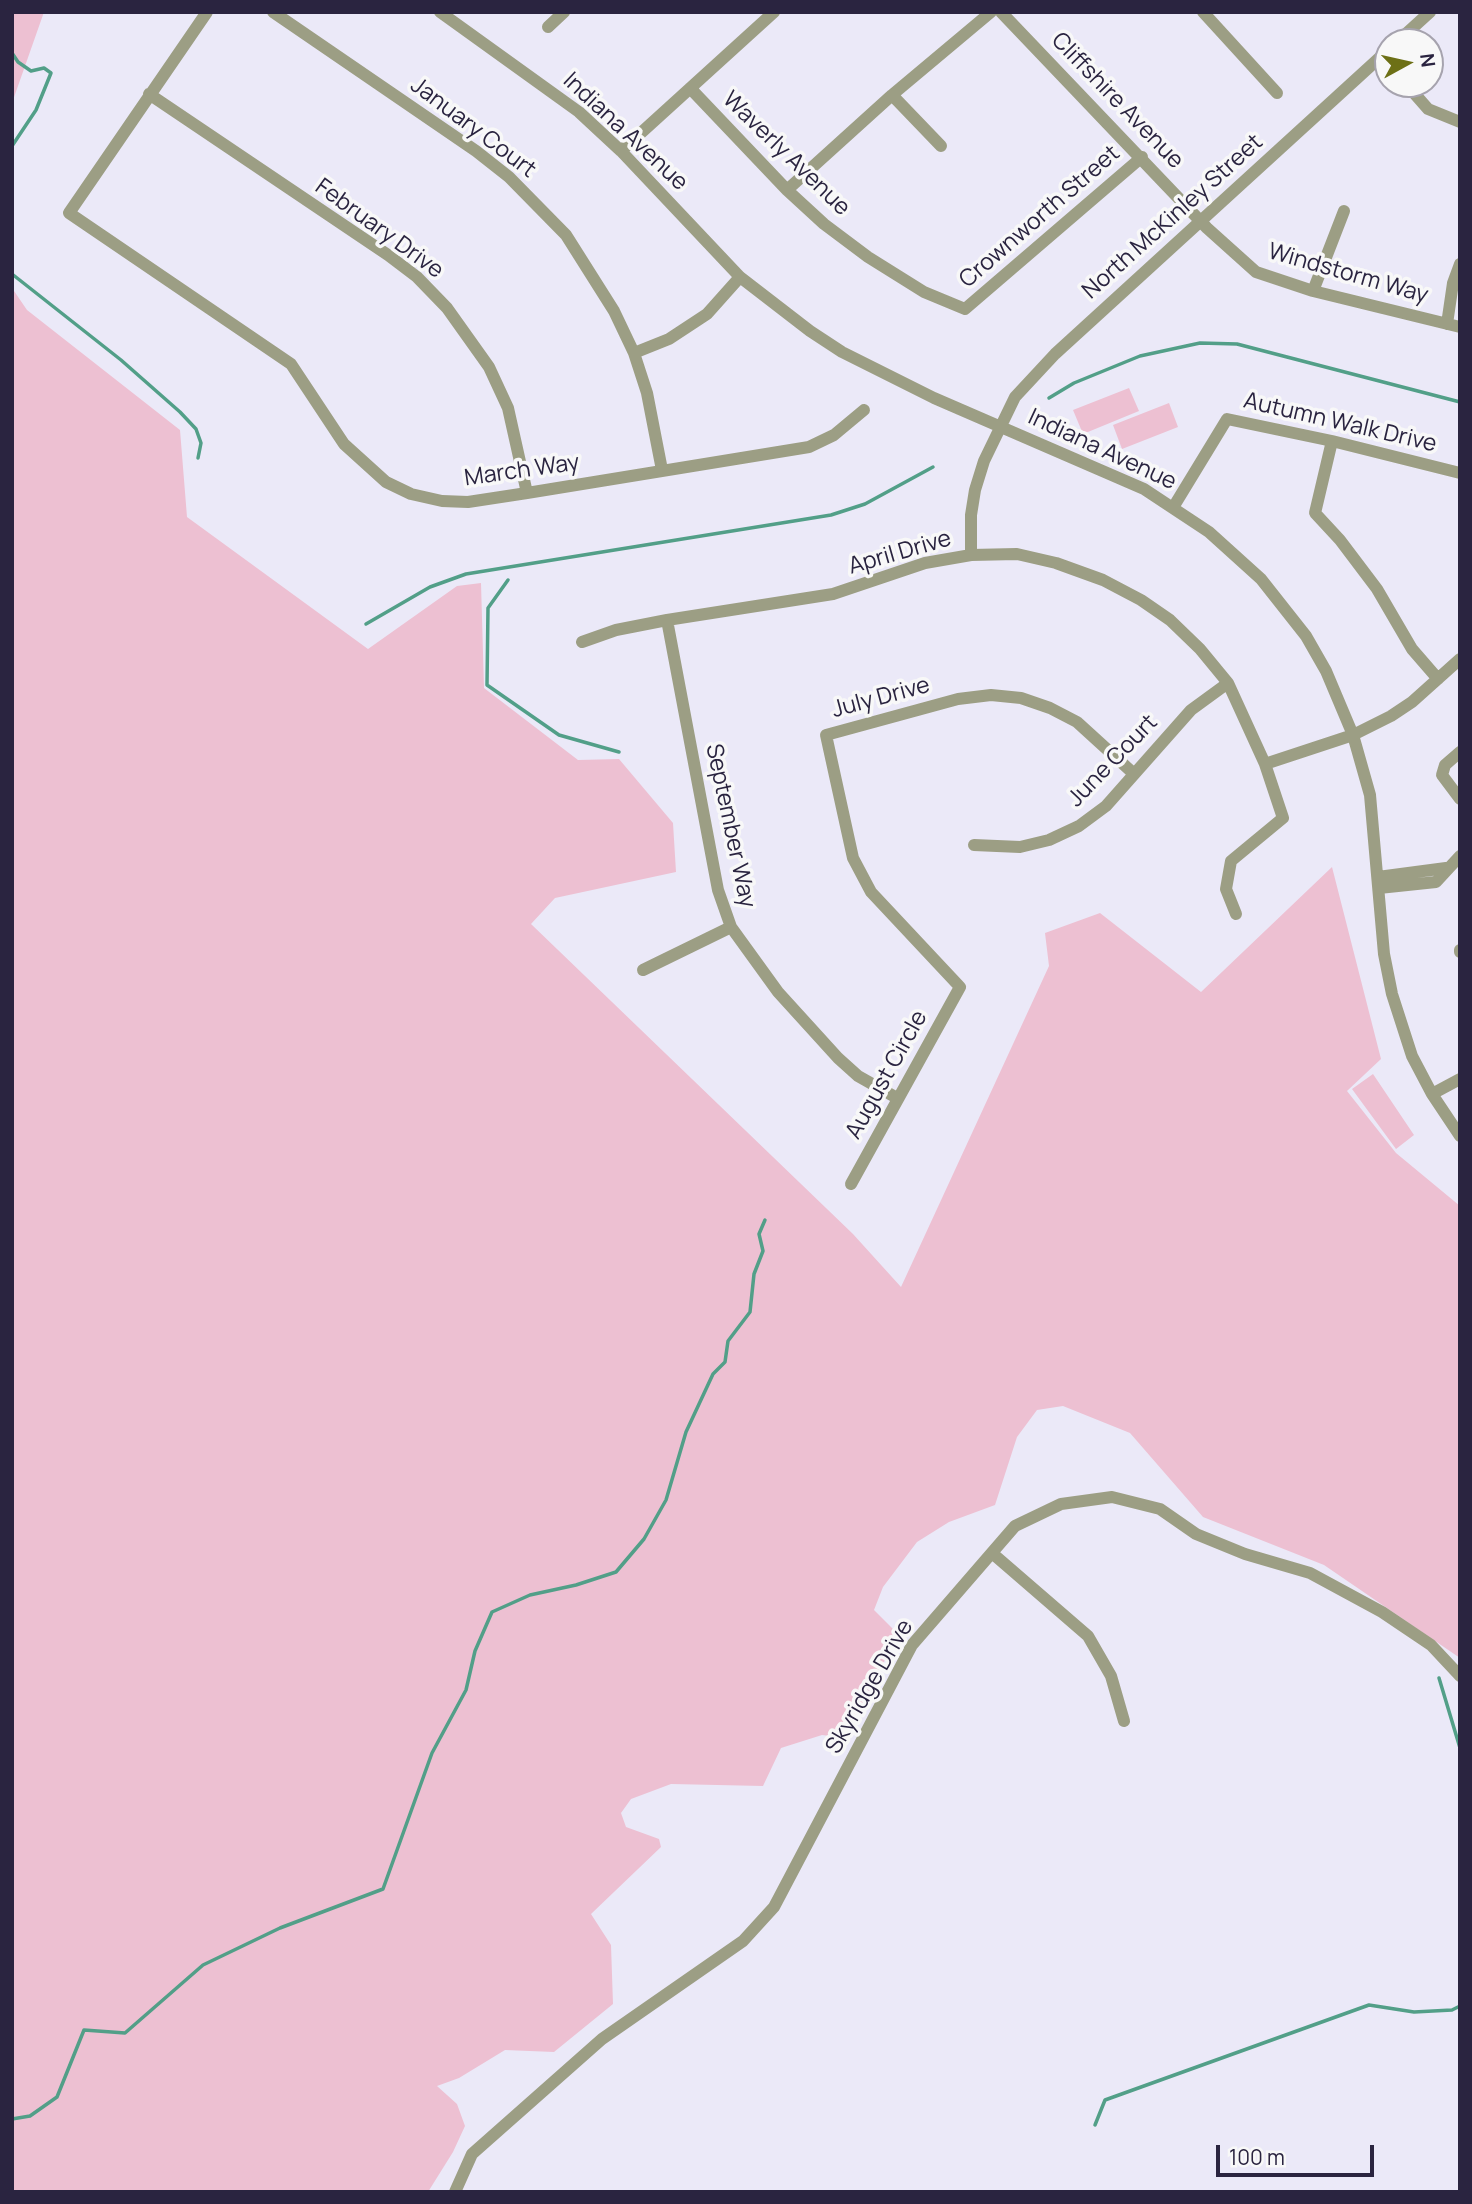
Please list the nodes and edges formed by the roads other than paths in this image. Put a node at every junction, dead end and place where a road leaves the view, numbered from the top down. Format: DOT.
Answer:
graph roads {
  1 [pos="207,12"];
  2 [pos="273,12"];
  3 [pos="439,12"];
  4 [pos="564,12"];
  5 [pos="774,12"];
  6 [pos="991,12"];
  7 [pos="1001,12"];
  8 [pos="1202,12"];
  9 [pos="1430,12"];
  10 [pos="548,27"];
  11 [pos="1412,28"];
  12 [pos="1374,67"];
  13 [pos="690,88"];
  14 [pos="1277,93"];
  15 [pos="149,94"];
  16 [pos="892,95"];
  17 [pos="1418,98"];
  18 [pos="1460,122"];
  19 [pos="941,146"];
  20 [pos="621,151"];
  21 [pos="1142,156"];
  22 [pos="787,190"];
  23 [pos="1344,211"];
  24 [pos="1201,220"];
  25 [pos="1460,264"];
  26 [pos="740,277"];
  27 [pos="1313,291"];
  28 [pos="965,309"];
  29 [pos="1453,326"];
  30 [pos="634,354"];
  31 [pos="864,410"];
  32 [pos="1000,426"];
  33 [pos="1332,441"];
  34 [pos="662,470"];
  35 [pos="1460,473"];
  36 [pos="527,493"];
  37 [pos="1174,506"];
  38 [pos="971,555"];
  39 [pos="667,620"];
  40 [pos="582,642"];
  41 [pos="1460,659"];
  42 [pos="1438,679"];
  43 [pos="1228,683"];
  44 [pos="1353,735"];
  45 [pos="1460,752"];
  46 [pos="1265,765"];
  47 [pos="1133,773"];
  48 [pos="1460,799"];
  49 [pos="974,845"];
  50 [pos="1460,856"];
  51 [pos="1379,882"];
  52 [pos="1236,914"];
  53 [pos="731,927"];
  54 [pos="643,970"];
  55 [pos="960,987"];
  56 [pos="1460,1079"];
  57 [pos="1432,1094"];
  58 [pos="897,1098"];
  59 [pos="1460,1136"];
  60 [pos="851,1184"];
  61 [pos="992,1553"];
  62 [pos="1460,1676"];
  63 [pos="1124,1721"];
  64 [pos="455,2192"];
  1 -- 15 [label="street"];
  2 -- 30 [label="street, January Court"];
  3 -- 20 [label="street, Indiana Avenue"];
  4 -- 10 [label="street"];
  5 -- 13 [label="street"];
  6 -- 16 [label="street"];
  7 -- 21 [label="street, Cliffshire Avenue"];
  8 -- 14 [label="street"];
  9 -- 11 [label="street"];
  12 -- 24 [label="street, North McKinley Street"];
  13 -- 20 [label="street"];
  13 -- 22 [label="street, Waverly Avenue"];
  15 -- 36 [label="street, February Drive"];
  15 -- 36 [label="street, March Way"];
  16 -- 19 [label="street"];
  16 -- 22 [label="street"];
  17 -- 18 [label="street"];
  20 -- 26 [label="street, Indiana Avenue"];
  21 -- 24 [label="street, Cliffshire Avenue"];
  21 -- 28 [label="street, Crownworth Street"];
  22 -- 28 [label="street, Waverly Avenue"];
  23 -- 27 [label="street"];
  24 -- 27 [label="street, Windstorm Way"];
  24 -- 32 [label="street, North McKinley Street"];
  25 -- 29 [label="street"];
  26 -- 30 [label="street"];
  26 -- 32 [label="street, Indiana Avenue"];
  27 -- 29 [label="street, Windstorm Way"];
  30 -- 34 [label="street, January Court"];
  31 -- 34 [label="street, March Way"];
  32 -- 37 [label="street, Indiana Avenue"];
  32 -- 38 [label="street, North McKinley Street"];
  33 -- 35 [label="street, Autumn Walk Drive"];
  33 -- 37 [label="street, Autumn Walk Drive"];
  33 -- 42 [label="street"];
  34 -- 36 [label="street, March Way"];
  37 -- 44 [label="street, Indiana Avenue"];
  38 -- 39 [label="street, April Drive"];
  38 -- 43 [label="street, April Drive"];
  39 -- 40 [label="street, April Drive"];
  39 -- 53 [label="street, September Way"];
  41 -- 42 [label="street"];
  42 -- 44 [label="street"];
  43 -- 46 [label="street, April Drive"];
  43 -- 47 [label="street, June Court"];
  44 -- 46 [label="street"];
  44 -- 51 [label="street, Indiana Avenue"];
  45 -- 48 [label="street"];
  46 -- 52 [label="street, April Drive"];
  47 -- 49 [label="street, June Court"];
  47 -- 55 [label="street, July Drive"];
  50 -- 51 [label="street"];
  51 -- 57 [label="street, Indiana Avenue"];
  53 -- 54 [label="street"];
  53 -- 58 [label="street, September Way"];
  55 -- 58 [label="street, August Circle"];
  56 -- 57 [label="street"];
  57 -- 59 [label="street, Indiana Avenue"];
  58 -- 60 [label="street, August Circle"];
  61 -- 62 [label="street, Skyridge Drive"];
  61 -- 63 [label="street"];
  61 -- 64 [label="street, Skyridge Drive"];
}
